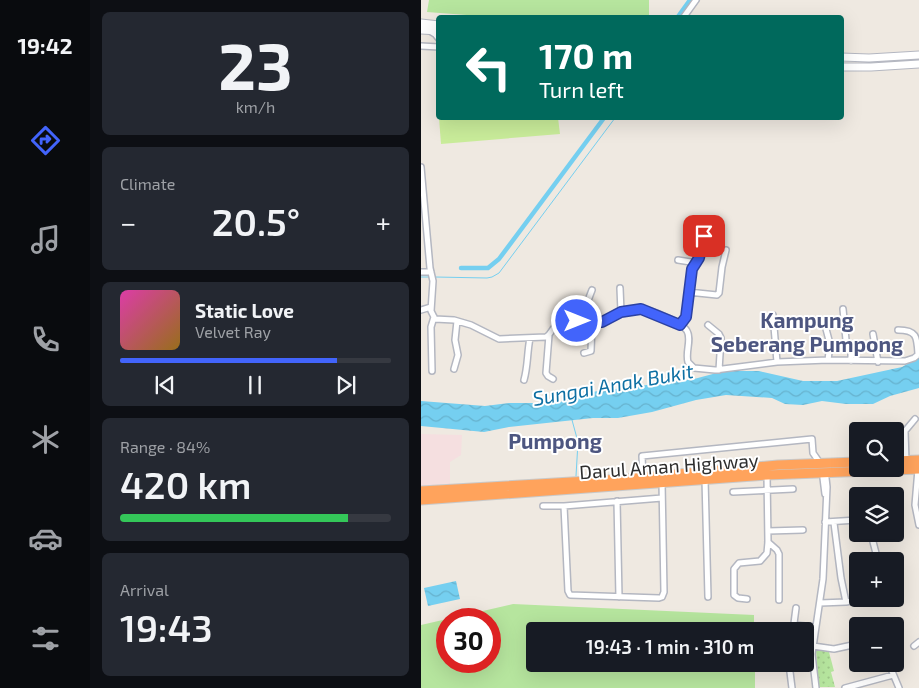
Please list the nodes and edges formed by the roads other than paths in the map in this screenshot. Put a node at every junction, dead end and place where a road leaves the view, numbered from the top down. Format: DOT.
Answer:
graph roads {
  1 [pos="696,0"];
  2 [pos="685,15"];
  3 [pos="421,23"];
  4 [pos="436,25"];
  5 [pos="421,46"];
  6 [pos="436,47"];
  7 [pos="919,55"];
  8 [pos="844,57"];
  9 [pos="919,64"];
  10 [pos="844,67"];
  11 [pos="421,167"];
  12 [pos="704,236"];
  13 [pos="727,250"];
  14 [pos="678,260"];
  15 [pos="697,263"];
  16 [pos="421,272"];
  17 [pos="431,272"];
  18 [pos="620,288"];
  19 [pos="592,290"];
  20 [pos="688,292"];
  21 [pos="431,307"];
  22 [pos="843,309"];
  23 [pos="421,310"];
  24 [pos="621,312"];
  25 [pos="773,315"];
  26 [pos="434,317"];
  27 [pos="457,321"];
  28 [pos="590,322"];
  29 [pos="680,325"];
  30 [pos="708,325"];
  31 [pos="826,328"];
  32 [pos="898,330"];
  33 [pos="873,334"];
  34 [pos="549,335"];
  35 [pos="530,338"];
  36 [pos="584,353"];
  37 [pos="919,354"];
  38 [pos="828,360"];
  39 [pos="777,362"];
  40 [pos="851,362"];
  41 [pos="878,362"];
  42 [pos="454,369"];
  43 [pos="719,370"];
  44 [pos="432,371"];
  45 [pos="553,379"];
  46 [pos="524,380"];
  47 [pos="915,419"];
  48 [pos="906,461"];
  49 [pos="849,463"];
  50 [pos="918,466"];
  51 [pos="823,470"];
  52 [pos="767,475"];
  53 [pos="643,477"];
  54 [pos="705,479"];
  55 [pos="662,482"];
  56 [pos="490,486"];
  57 [pos="464,487"];
  58 [pos="793,489"];
  59 [pos="767,490"];
  60 [pos="421,491"];
  61 [pos="733,492"];
  62 [pos="477,494"];
  63 [pos="662,498"];
  64 [pos="421,500"];
  65 [pos="617,501"];
  66 [pos="543,506"];
  67 [pos="564,506"];
  68 [pos="849,521"];
  69 [pos="825,522"];
  70 [pos="834,523"];
  71 [pos="919,525"];
  72 [pos="803,530"];
  73 [pos="768,531"];
  74 [pos="768,542"];
  75 [pos="619,597"];
  76 [pos="708,598"];
  77 [pos="747,599"];
  78 [pos="779,600"];
  79 [pos="849,601"];
  80 [pos="846,602"];
  81 [pos="820,603"];
  82 [pos="796,608"];
  83 [pos="794,622"];
  84 [pos="816,628"];
  85 [pos="814,640"];
  86 [pos="814,646"];
  87 [pos="849,646"];
  88 [pos="814,671"];
  89 [pos="790,672"];
  90 [pos="892,672"];
  91 [pos="893,675"];
  92 [pos="792,688"];
  93 [pos="816,688"];
  94 [pos="845,688"];
  95 [pos="899,688"];
  1 -- 2 [label="street"];
  3 -- 4 [label="main road"];
  5 -- 6 [label="street"];
  7 -- 8 [label="main road"];
  9 -- 10 [label="main road"];
  11 -- 17 [label="street"];
  12 -- 15 [label="street"];
  13 -- 20 [label="street"];
  14 -- 15 [label="street"];
  15 -- 20 [label="street"];
  16 -- 17 [label="street"];
  17 -- 21 [label="street"];
  18 -- 24 [label="street"];
  19 -- 28 [label="street"];
  20 -- 29 [label="street"];
  21 -- 23 [label="street"];
  21 -- 26 [label="street"];
  22 -- 40 [label="street"];
  24 -- 28 [label="street"];
  24 -- 29 [label="street"];
  25 -- 39 [label="street"];
  26 -- 27 [label="street"];
  26 -- 44 [label="street"];
  27 -- 35 [label="street"];
  27 -- 42 [label="street"];
  28 -- 34 [label="street"];
  28 -- 36 [label="street"];
  29 -- 43 [label="street"];
  30 -- 43 [label="street"];
  31 -- 38 [label="street"];
  32 -- 37 [label="street"];
  33 -- 41 [label="street"];
  34 -- 35 [label="street"];
  34 -- 45 [label="street"];
  35 -- 46 [label="street"];
  37 -- 41 [label="street"];
  38 -- 39 [label="street"];
  38 -- 40 [label="street"];
  39 -- 43 [label="street"];
  40 -- 41 [label="street"];
  47 -- 48 [label="street"];
  48 -- 50 [label="highway"];
  49 -- 51 [label="highway"];
  50 -- 51 [label="highway, Darul Aman Highway"];
  50 -- 71 [label="street"];
  51 -- 52 [label="highway, Darul Aman Highway"];
  51 -- 53 [label="highway, Darul Aman Highway"];
  51 -- 53 [label="street"];
  51 -- 69 [label="street"];
  52 -- 54 [label="highway, Darul Aman Highway"];
  52 -- 59 [label="street"];
  53 -- 56 [label="highway, Darul Aman Highway"];
  54 -- 55 [label="highway, Darul Aman Highway"];
  54 -- 76 [label="street"];
  55 -- 62 [label="highway, Darul Aman Highway"];
  55 -- 63 [label="street"];
  56 -- 57 [label="highway, Darul Aman Highway"];
  56 -- 62 [label="highway"];
  57 -- 60 [label="highway, Darul Aman Highway"];
  57 -- 62 [label="highway"];
  58 -- 59 [label="street"];
  59 -- 61 [label="street"];
  59 -- 73 [label="street"];
  62 -- 64 [label="highway, Darul Aman Highway"];
  63 -- 65 [label="street"];
  63 -- 75 [label="street"];
  65 -- 67 [label="street"];
  65 -- 75 [label="street"];
  66 -- 67 [label="street"];
  67 -- 75 [label="street"];
  68 -- 70 [label="street"];
  69 -- 70 [label="street"];
  69 -- 81 [label="street"];
  70 -- 80 [label="street"];
  72 -- 73 [label="street"];
  73 -- 74 [label="street"];
  74 -- 77 [label="street"];
  74 -- 78 [label="street"];
  79 -- 80 [label="street"];
  80 -- 81 [label="street"];
  81 -- 84 [label="street"];
  82 -- 83 [label="street"];
  84 -- 85 [label="street"];
  86 -- 87 [label="street"];
  88 -- 93 [label="street"];
  89 -- 92 [label="street"];
  90 -- 91 [label="street"];
  91 -- 94 [label="street"];
  91 -- 95 [label="street"];
}
